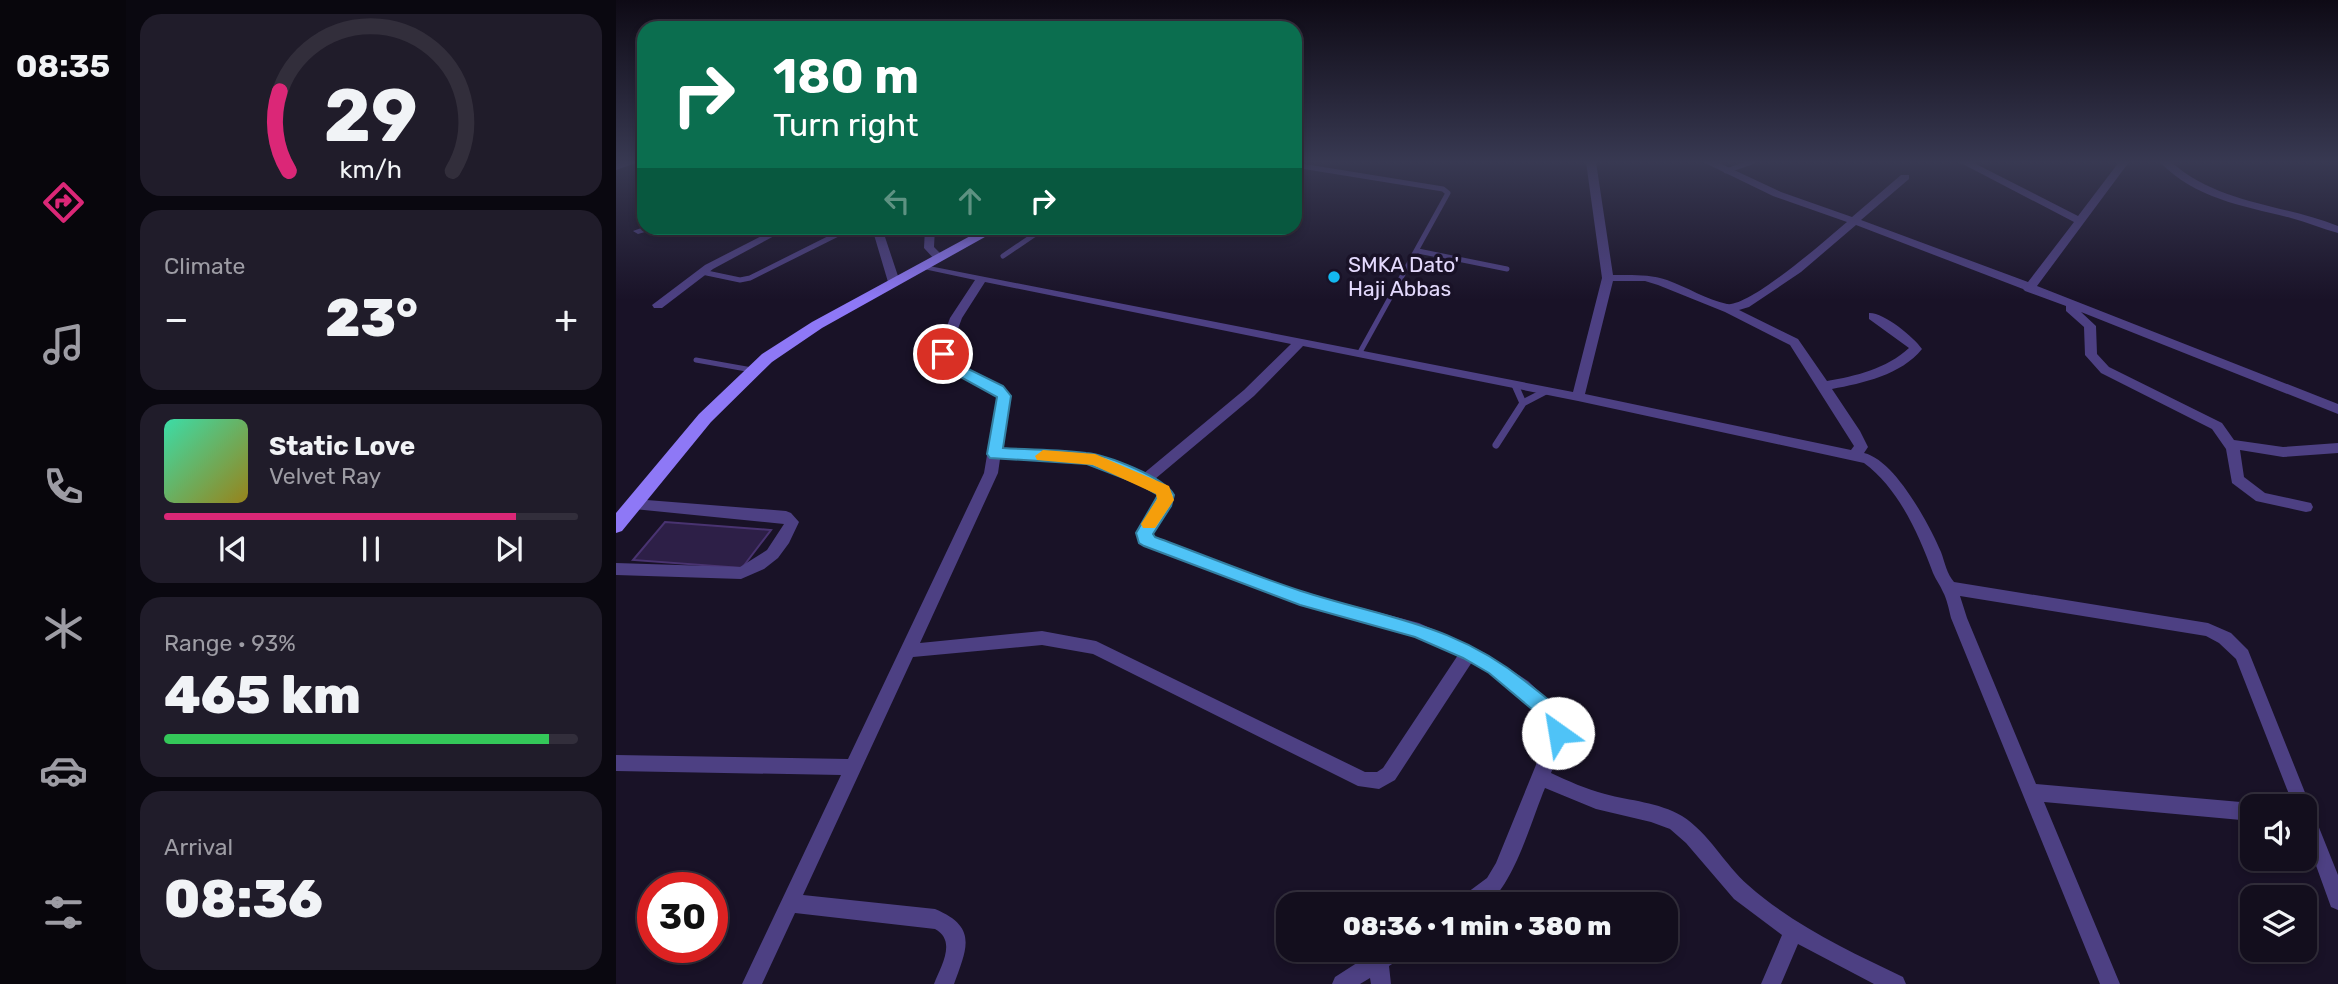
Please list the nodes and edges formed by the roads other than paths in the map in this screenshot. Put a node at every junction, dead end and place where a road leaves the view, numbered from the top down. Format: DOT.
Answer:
graph roads {
  1 [pos="1442,208"];
  2 [pos="1598,208"];
  3 [pos="1818,208"];
  4 [pos="1868,208"];
  5 [pos="2057,208"];
  6 [pos="2089,208"];
  7 [pos="2261,208"];
  8 [pos="1853,220"];
  9 [pos="2080,220"];
  10 [pos="2338,230"];
  11 [pos="759,235"];
  12 [pos="836,235"];
  13 [pos="879,235"];
  14 [pos="930,235"];
  15 [pos="981,235"];
  16 [pos="1033,235"];
  17 [pos="1418,251"];
  18 [pos="1003,256"];
  19 [pos="939,258"];
  20 [pos="923,266"];
  21 [pos="1507,269"];
  22 [pos="702,272"];
  23 [pos="982,278"];
  24 [pos="1608,278"];
  25 [pos="894,282"];
  26 [pos="2029,289"];
  27 [pos="2061,300"];
  28 [pos="658,305"];
  29 [pos="1729,309"];
  30 [pos="1872,316"];
  31 [pos="1300,342"];
  32 [pos="1359,354"];
  33 [pos="696,360"];
  34 [pos="752,370"];
  35 [pos="1515,385"];
  36 [pos="1825,386"];
  37 [pos="1546,391"];
  38 [pos="1578,397"];
  39 [pos="1523,403"];
  40 [pos="2338,409"];
  41 [pos="2231,444"];
  42 [pos="1496,445"];
  43 [pos="2338,448"];
  44 [pos="995,454"];
  45 [pos="1856,455"];
  46 [pos="1145,480"];
  47 [pos="634,504"];
  48 [pos="2306,507"];
  49 [pos="616,526"];
  50 [pos="616,569"];
  51 [pos="1950,588"];
  52 [pos="906,651"];
  53 [pos="1469,652"];
  54 [pos="616,763"];
  55 [pos="852,767"];
  56 [pos="1540,777"];
  57 [pos="2031,792"];
  58 [pos="2297,794"];
  59 [pos="2240,811"];
  60 [pos="2317,845"];
  61 [pos="1485,892"];
  62 [pos="2338,900"];
  63 [pos="789,903"];
  64 [pos="1793,933"];
  65 [pos="1377,962"];
  66 [pos="1386,962"];
  67 [pos="752,984"];
  68 [pos="944,984"];
  69 [pos="1342,984"];
  70 [pos="1381,984"];
  71 [pos="1772,984"];
  72 [pos="1896,984"];
  73 [pos="2109,984"];
  1 -- 17 [label="lane"];
  2 -- 24 [label="street"];
  3 -- 8 [label="street"];
  4 -- 8 [label="street"];
  5 -- 9 [label="street"];
  6 -- 9 [label="street"];
  7 -- 10 [label="street"];
  8 -- 26 [label="street"];
  8 -- 29 [label="street"];
  9 -- 26 [label="street"];
  11 -- 22 [label="street"];
  12 -- 22 [label="lane"];
  13 -- 25 [label="street"];
  14 -- 19 [label="street"];
  15 -- 19 [label="street"];
  16 -- 18 [label="lane"];
  17 -- 21 [label="lane"];
  17 -- 32 [label="lane"];
  19 -- 20 [label="street"];
  20 -- 23 [label="street"];
  20 -- 25 [label="street"];
  22 -- 28 [label="street"];
  23 -- 31 [label="street"];
  23 -- 44 [label="street"];
  24 -- 29 [label="street"];
  24 -- 38 [label="street"];
  25 -- 34 [label="street"];
  26 -- 27 [label="street"];
  27 -- 40 [label="street"];
  27 -- 41 [label="street"];
  29 -- 36 [label="street"];
  30 -- 36 [label="street"];
  31 -- 32 [label="street"];
  31 -- 46 [label="street"];
  32 -- 35 [label="street"];
  33 -- 34 [label="lane"];
  34 -- 47 [label="street"];
  35 -- 37 [label="street"];
  35 -- 39 [label="lane"];
  36 -- 45 [label="street"];
  37 -- 38 [label="street"];
  37 -- 39 [label="lane"];
  38 -- 45 [label="street"];
  39 -- 42 [label="lane"];
  41 -- 43 [label="street"];
  41 -- 48 [label="street"];
  44 -- 46 [label="street"];
  44 -- 52 [label="street"];
  45 -- 51 [label="street"];
  46 -- 53 [label="street"];
  47 -- 49 [label="street"];
  47 -- 50 [label="street"];
  51 -- 57 [label="street"];
  51 -- 58 [label="street"];
  52 -- 53 [label="street"];
  52 -- 55 [label="street"];
  53 -- 56 [label="street"];
  54 -- 55 [label="street"];
  55 -- 63 [label="street"];
  56 -- 61 [label="street"];
  56 -- 64 [label="street"];
  57 -- 59 [label="street"];
  57 -- 73 [label="street"];
  60 -- 62 [label="street"];
  63 -- 67 [label="street"];
  63 -- 68 [label="street"];
  64 -- 71 [label="street"];
  64 -- 72 [label="street"];
  65 -- 69 [label="street"];
  66 -- 70 [label="street"];
}
